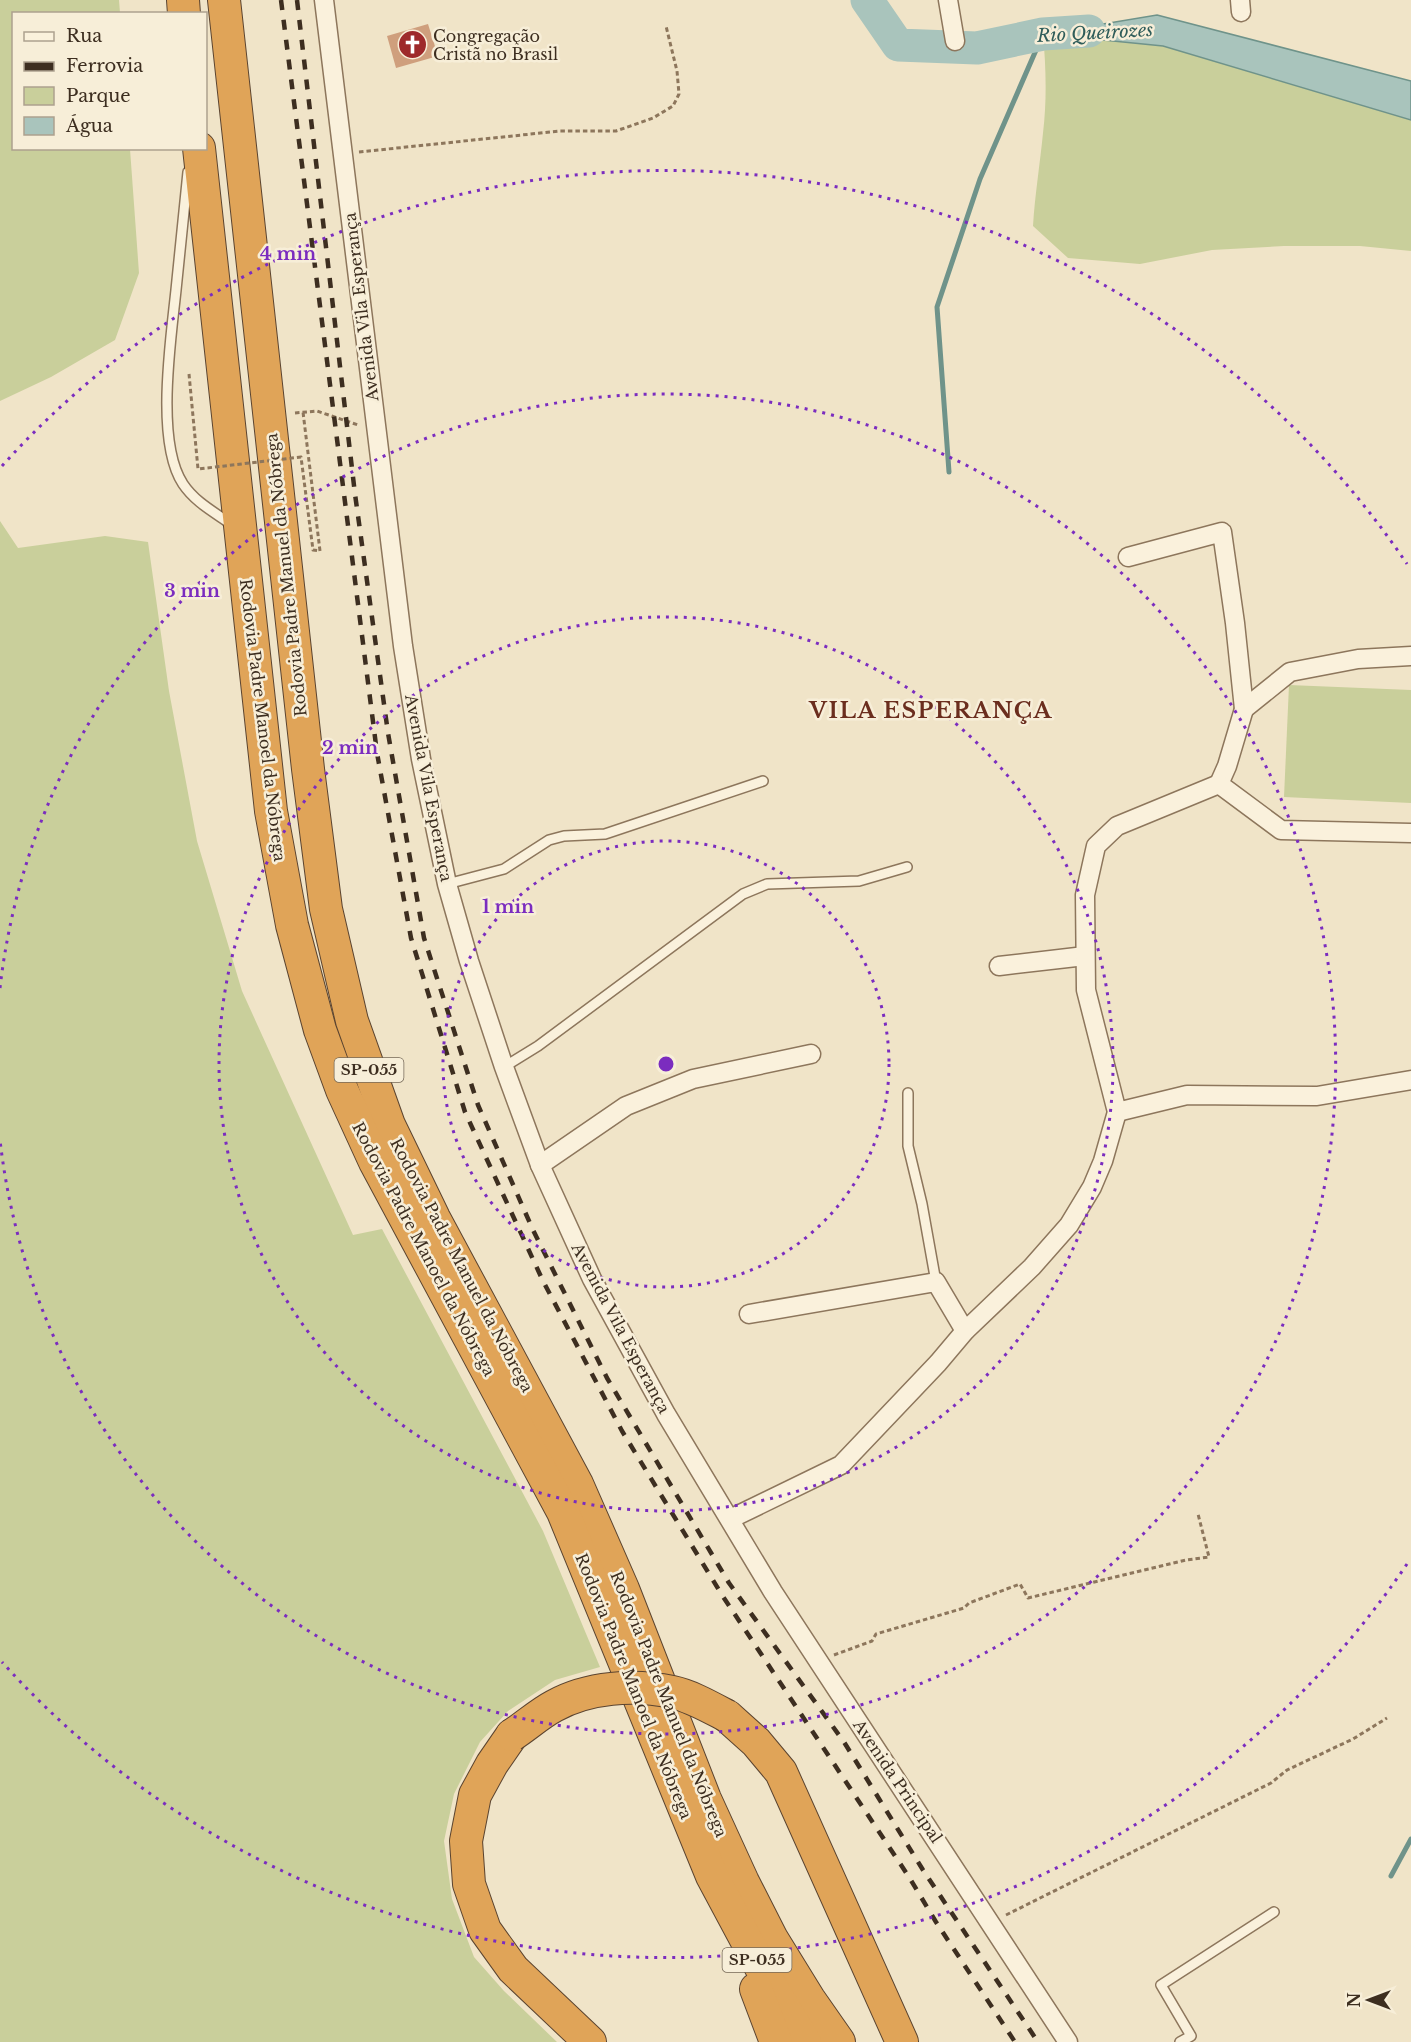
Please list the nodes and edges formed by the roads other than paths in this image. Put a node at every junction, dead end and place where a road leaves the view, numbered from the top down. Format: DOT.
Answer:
graph roads {
  1 [pos="224,0"];
  2 [pos="324,0"];
  3 [pos="948,0"];
  4 [pos="955,41"];
  5 [pos="190,150"];
  6 [pos="199,150"];
  7 [pos="240,530"];
  8 [pos="1128,557"];
  9 [pos="1411,656"];
  10 [pos="1244,709"];
  11 [pos="762,781"];
  12 [pos="1219,784"];
  13 [pos="1411,833"];
  14 [pos="907,867"];
  15 [pos="447,885"];
  16 [pos="1085,956"];
  17 [pos="999,966"];
  18 [pos="811,1054"];
  19 [pos="504,1066"];
  20 [pos="1411,1080"];
  21 [pos="908,1093"];
  22 [pos="1117,1112"];
  23 [pos="540,1165"];
  24 [pos="936,1282"];
  25 [pos="749,1314"];
  26 [pos="965,1331"];
  27 [pos="730,1519"];
  28 [pos="712,1876"];
  29 [pos="1274,1912"];
  30 [pos="590,2042"];
  31 [pos="776,2042"];
  32 [pos="805,2042"];
  33 [pos="839,2042"];
  34 [pos="902,2042"];
  35 [pos="1068,2042"];
  36 [pos="1180,2042"];
  1 -- 33 [label="highway, Rodovia Padre Manuel da Nóbrega / SP-055"];
  2 -- 15 [label="street, Avenida Vila Esperança"];
  3 -- 4 [label="street"];
  5 -- 7 [label="lane"];
  6 -- 7 [label="highway, Rodovia Padre Manoel da Nóbrega / SP-055"];
  7 -- 28 [label="highway, Rodovia Padre Manoel da Nóbrega / SP-055"];
  8 -- 10 [label="street"];
  9 -- 10 [label="street"];
  10 -- 12 [label="street"];
  11 -- 15 [label="lane"];
  12 -- 13 [label="street"];
  12 -- 16 [label="street"];
  14 -- 19 [label="lane"];
  15 -- 19 [label="street, Avenida Vila Esperança"];
  16 -- 17 [label="street"];
  16 -- 22 [label="street"];
  18 -- 23 [label="street"];
  19 -- 23 [label="street, Avenida Vila Esperança"];
  20 -- 22 [label="street"];
  21 -- 24 [label="lane"];
  22 -- 26 [label="street"];
  23 -- 27 [label="street, Avenida Vila Esperança"];
  24 -- 25 [label="street"];
  24 -- 26 [label="street"];
  26 -- 27 [label="street"];
  27 -- 35 [label="street, Avenida Principal"];
  28 -- 31 [label="highway"];
  28 -- 32 [label="highway, Rodovia Padre Manoel da Nóbrega / SP-055"];
  29 -- 36 [label="lane"];
  30 -- 34 [label="highway, bridge"];
}
